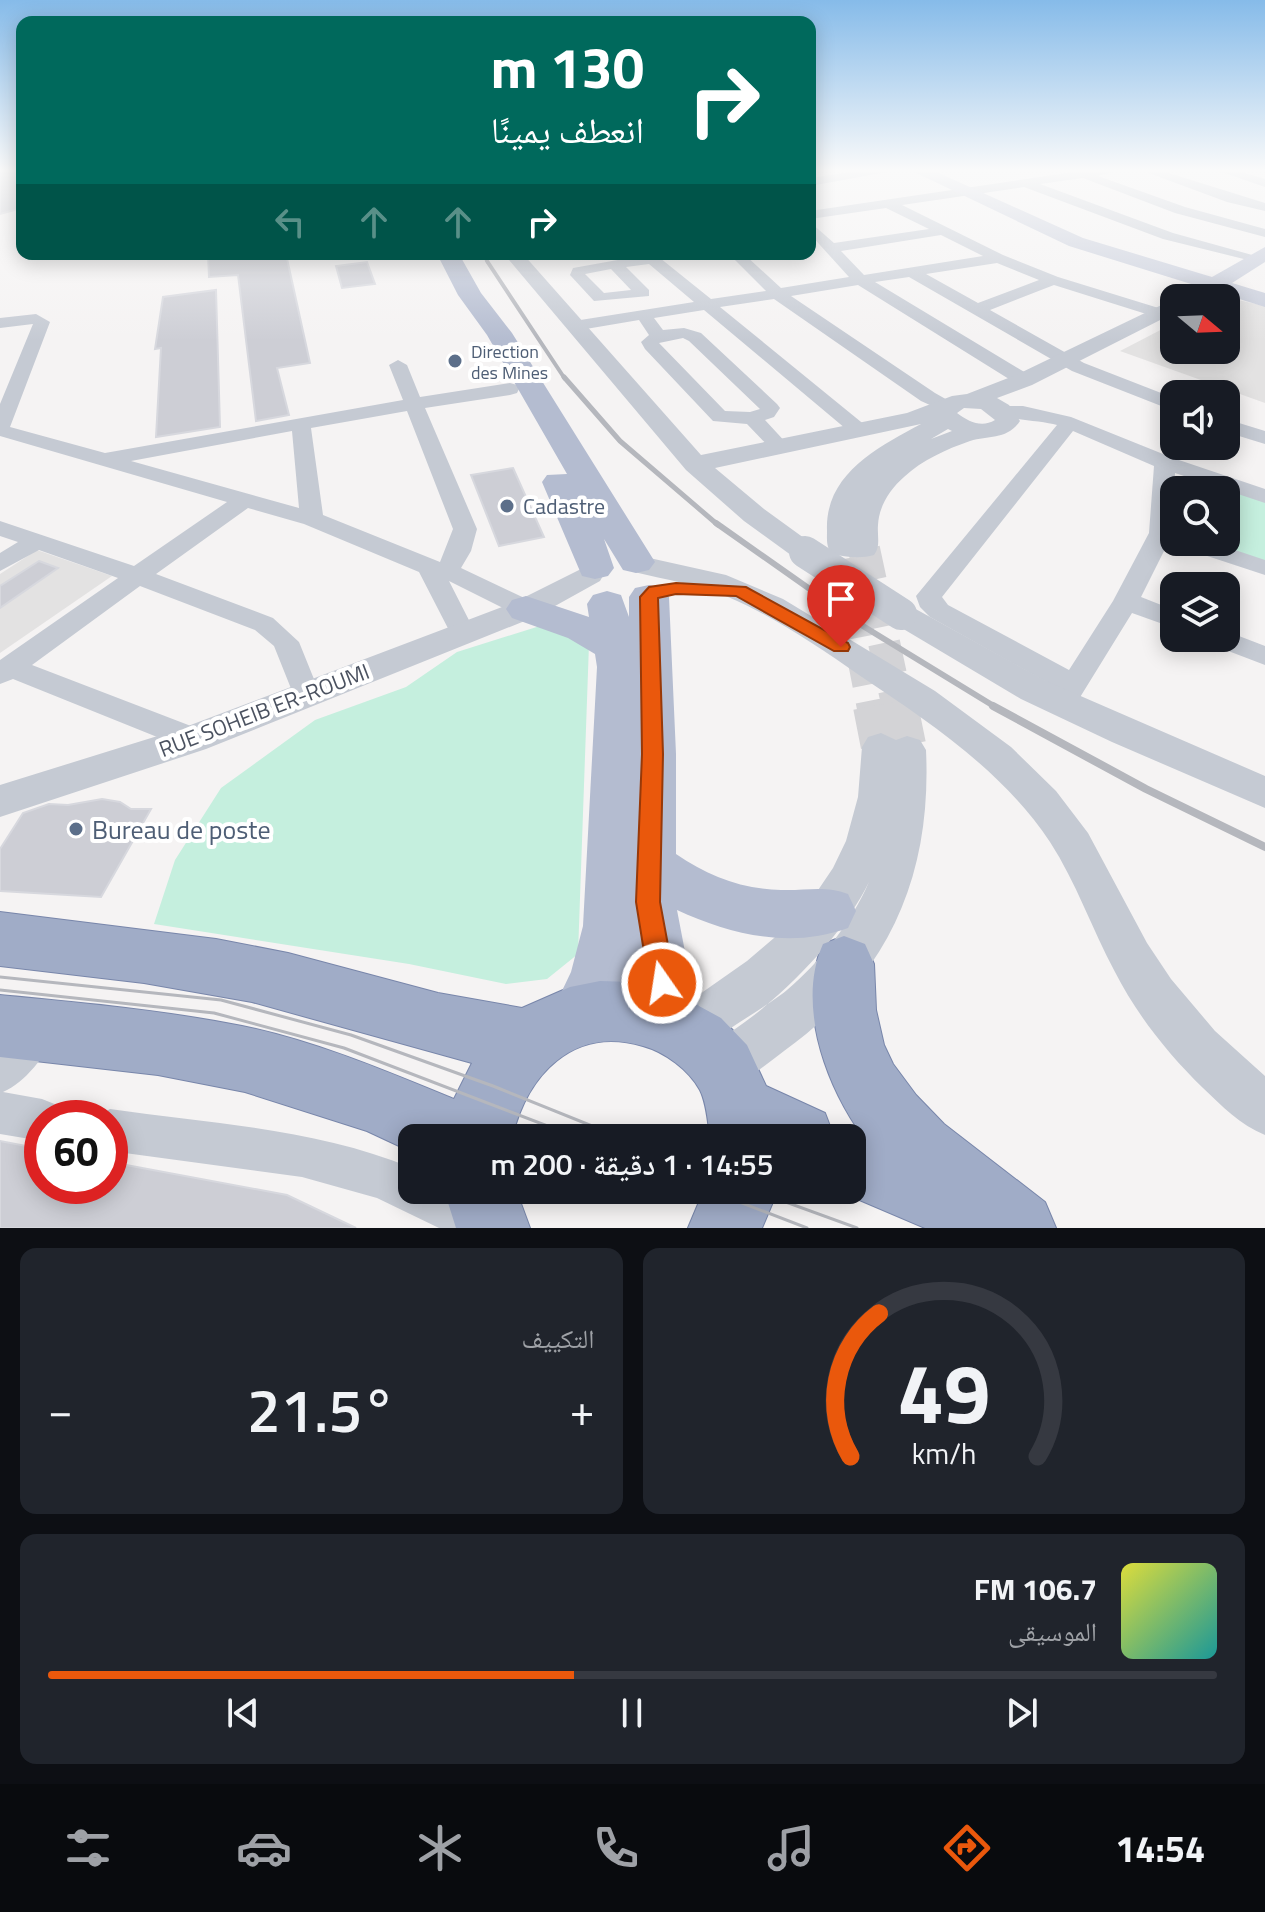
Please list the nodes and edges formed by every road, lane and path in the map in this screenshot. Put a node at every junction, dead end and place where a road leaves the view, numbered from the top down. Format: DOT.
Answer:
graph roads {
  1 [pos="933,226"];
  2 [pos="1041,226"];
  3 [pos="1141,226"];
  4 [pos="1238,226"];
  5 [pos="942,231"];
  6 [pos="816,232"];
  7 [pos="1265,233"];
  8 [pos="831,248"];
  9 [pos="1261,256"];
  10 [pos="998,258"];
  11 [pos="431,260"];
  12 [pos="451,260"];
  13 [pos="518,260"];
  14 [pos="636,260"];
  15 [pos="653,260"];
  16 [pos="742,260"];
  17 [pos="615,265"];
  18 [pos="910,271"];
  19 [pos="860,280"];
  20 [pos="1053,280"];
  21 [pos="1211,284"];
  22 [pos="1216,284"];
  23 [pos="1240,293"];
  24 [pos="778,294"];
  25 [pos="1265,300"];
  26 [pos="706,305"];
  27 [pos="1160,307"];
  28 [pos="977,309"];
  29 [pos="1160,312"];
  30 [pos="644,315"];
  31 [pos="0,323"];
  32 [pos="574,326"];
  33 [pos="658,336"];
  34 [pos="1065,360"];
  35 [pos="776,362"];
  36 [pos="398,365"];
  37 [pos="729,370"];
  38 [pos="682,378"];
  39 [pos="1024,380"];
  40 [pos="510,389"];
  41 [pos="1160,400"];
  42 [pos="412,402"];
  43 [pos="952,410"];
  44 [pos="752,418"];
  45 [pos="998,419"];
  46 [pos="1068,424"];
  47 [pos="301,425"];
  48 [pos="0,429"];
  49 [pos="859,430"];
  50 [pos="1240,430"];
  51 [pos="1265,438"];
  52 [pos="779,446"];
  53 [pos="105,459"];
  54 [pos="1165,462"];
  55 [pos="695,464"];
  56 [pos="1166,476"];
  57 [pos="1265,496"];
  58 [pos="245,499"];
  59 [pos="312,519"];
  60 [pos="0,528"];
  61 [pos="38,540"];
  62 [pos="1160,548"];
  63 [pos="1229,556"];
  64 [pos="0,564"];
  65 [pos="1265,568"];
  66 [pos="437,573"];
  67 [pos="138,577"];
  68 [pos="622,590"];
  69 [pos="1126,601"];
  70 [pos="526,609"];
  71 [pos="1160,614"];
  72 [pos="463,634"];
  73 [pos="1240,646"];
  74 [pos="1265,656"];
  75 [pos="5,671"];
  76 [pos="306,694"];
  77 [pos="1068,695"];
  78 [pos="193,739"];
  79 [pos="894,748"];
  80 [pos="1265,793"];
  81 [pos="0,801"];
  82 [pos="649,864"];
  83 [pos="837,937"];
  84 [pos="0,939"];
  85 [pos="555,1027"];
  86 [pos="13,1043"];
  87 [pos="714,1075"];
  88 [pos="1265,1109"];
  89 [pos="0,1113"];
  90 [pos="24,1117"];
  91 [pos="431,1124"];
  92 [pos="481,1124"];
  93 [pos="781,1124"];
  94 [pos="128,1132"];
  95 [pos="866,1167"];
  96 [pos="736,1204"];
  97 [pos="488,1214"];
  98 [pos="725,1228"];
  99 [pos="1017,1228"];
  1 -- 5 [label="street"];
  2 -- 21 [label="main road"];
  3 -- 9 [label="street"];
  4 -- 7 [label="street"];
  5 -- 8 [label="street"];
  5 -- 10 [label="street"];
  6 -- 8 [label="street"];
  8 -- 19 [label="street"];
  9 -- 22 [label="main road"];
  10 -- 18 [label="street"];
  10 -- 20 [label="street"];
  11 -- 40 [label="main road"];
  12 -- 68 [label="main road"];
  13 -- 32 [label="street"];
  14 -- 17 [label="street"];
  15 -- 26 [label="street"];
  16 -- 24 [label="street"];
  18 -- 19 [label="street"];
  18 -- 28 [label="street"];
  19 -- 24 [label="street"];
  19 -- 39 [label="street"];
  20 -- 27 [label="street"];
  20 -- 28 [label="street"];
  23 -- 25 [label="main road"];
  24 -- 26 [label="street"];
  24 -- 43 [label="street"];
  26 -- 30 [label="street"];
  26 -- 35 [label="street"];
  28 -- 34 [label="street"];
  29 -- 34 [label="street"];
  30 -- 32 [label="street"];
  30 -- 33 [label="street"];
  31 -- 48 [label="street"];
  32 -- 55 [label="street"];
  33 -- 37 [label="street"];
  33 -- 38 [label="street"];
  34 -- 39 [label="street"];
  34 -- 41 [label="street"];
  35 -- 37 [label="street"];
  35 -- 49 [label="street"];
  36 -- 42 [label="street"];
  37 -- 38 [label="street"];
  37 -- 44 [label="street"];
  38 -- 44 [label="street"];
  39 -- 43 [label="street"];
  39 -- 45 [label="street"];
  40 -- 42 [label="street"];
  40 -- 68 [label="main road"];
  42 -- 47 [label="street"];
  42 -- 66 [label="street"];
  43 -- 45 [label="street"];
  43 -- 45 [label="street"];
  43 -- 49 [label="street"];
  44 -- 52 [label="street"];
  45 -- 46 [label="street"];
  46 -- 54 [label="street"];
  46 -- 77 [label="street"];
  47 -- 53 [label="street"];
  47 -- 59 [label="street"];
  48 -- 53 [label="street"];
  49 -- 52 [label="street"];
  50 -- 51 [label="street"];
  52 -- 55 [label="street"];
  53 -- 58 [label="street"];
  54 -- 56 [label="street"];
  54 -- 57 [label="street"];
  55 -- 77 [label="street, bridge"];
  58 -- 59 [label="street"];
  58 -- 67 [label="street"];
  59 -- 66 [label="street"];
  60 -- 61 [label="street"];
  61 -- 64 [label="street"];
  61 -- 67 [label="street"];
  62 -- 69 [label="street"];
  63 -- 65 [label="street"];
  66 -- 70 [label="street"];
  66 -- 72 [label="street"];
  67 -- 75 [label="street"];
  67 -- 76 [label="street"];
  68 -- 70 [label="street, RUE SOHEIB ER-ROUMI"];
  68 -- 70 [label="main road"];
  68 -- 82 [label="main road"];
  68 -- 85 [label="main road"];
  68 -- 88 [label="street"];
  69 -- 71 [label="street"];
  69 -- 77 [label="street"];
  70 -- 72 [label="street, RUE SOHEIB ER-ROUMI"];
  72 -- 76 [label="street, RUE SOHEIB ER-ROUMI"];
  73 -- 74 [label="street"];
  75 -- 78 [label="street"];
  76 -- 78 [label="street, RUE SOHEIB ER-ROUMI"];
  77 -- 80 [label="street"];
  78 -- 81 [label="street, RUE SOHEIB ER-ROUMI"];
  79 -- 83 [label="street"];
  82 -- 83 [label="main road"];
  82 -- 87 [label="main road"];
  83 -- 87 [label="street"];
  83 -- 99 [label="highway"];
  84 -- 85 [label="highway"];
  85 -- 87 [label="highway"];
  85 -- 92 [label="highway"];
  86 -- 91 [label="highway"];
  87 -- 93 [label="highway"];
  89 -- 90 [label="street"];
  94 -- 97 [label="street"];
  95 -- 99 [label="highway"];
  96 -- 98 [label="highway"];
}
